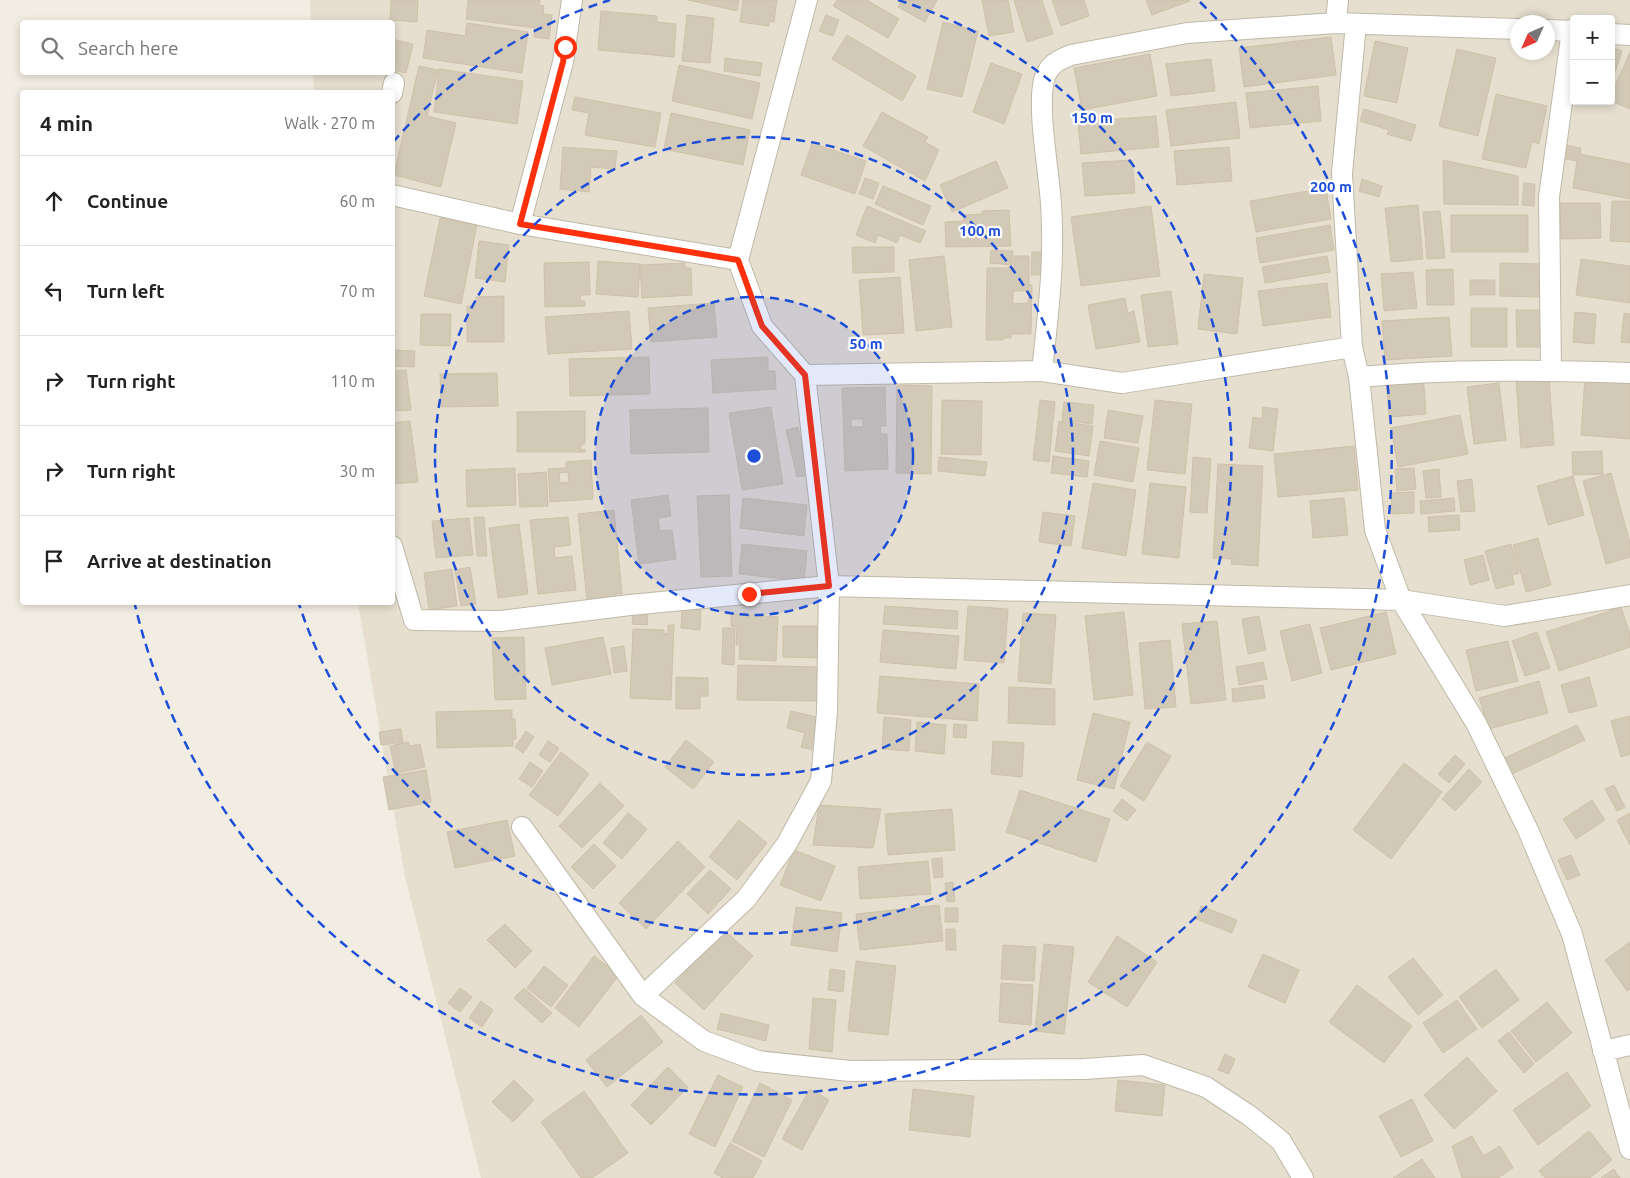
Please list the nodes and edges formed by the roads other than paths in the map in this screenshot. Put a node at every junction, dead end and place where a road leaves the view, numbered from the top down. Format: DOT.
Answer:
graph roads {
  1 [pos="572,0"];
  2 [pos="807,0"];
  3 [pos="1338,0"];
  4 [pos="1336,23"];
  5 [pos="1356,24"];
  6 [pos="1510,29"];
  7 [pos="1555,30"];
  8 [pos="1570,30"];
  9 [pos="1615,34"];
  10 [pos="1630,35"];
  11 [pos="1570,51"];
  12 [pos="395,196"];
  13 [pos="520,224"];
  14 [pos="738,260"];
  15 [pos="1352,347"];
  16 [pos="1551,370"];
  17 [pos="1042,371"];
  18 [pos="1630,374"];
  19 [pos="805,375"];
  20 [pos="1359,377"];
  21 [pos="395,556"];
  22 [pos="829,586"];
  23 [pos="1630,595"];
  24 [pos="1401,600"];
  25 [pos="522,827"];
  26 [pos="643,996"];
  27 [pos="1630,1045"];
  28 [pos="1603,1051"];
  29 [pos="1630,1149"];
  30 [pos="1303,1178"];
  1 -- 13 [label="street"];
  2 -- 14 [label="street"];
  3 -- 4 [label="street"];
  4 -- 5 [label="street"];
  4 -- 17 [label="street"];
  5 -- 6 [label="street"];
  5 -- 15 [label="street"];
  7 -- 8 [label="street"];
  9 -- 10 [label="street"];
  11 -- 16 [label="street"];
  12 -- 13 [label="street"];
  13 -- 14 [label="street"];
  14 -- 19 [label="street"];
  15 -- 17 [label="street"];
  15 -- 20 [label="street"];
  16 -- 18 [label="street"];
  16 -- 20 [label="street"];
  17 -- 19 [label="street"];
  19 -- 22 [label="street"];
  20 -- 24 [label="street"];
  21 -- 22 [label="street"];
  22 -- 24 [label="street"];
  22 -- 26 [label="street"];
  23 -- 24 [label="street"];
  24 -- 28 [label="street"];
  25 -- 26 [label="street"];
  26 -- 30 [label="street"];
  27 -- 28 [label="street"];
  28 -- 29 [label="street"];
}
